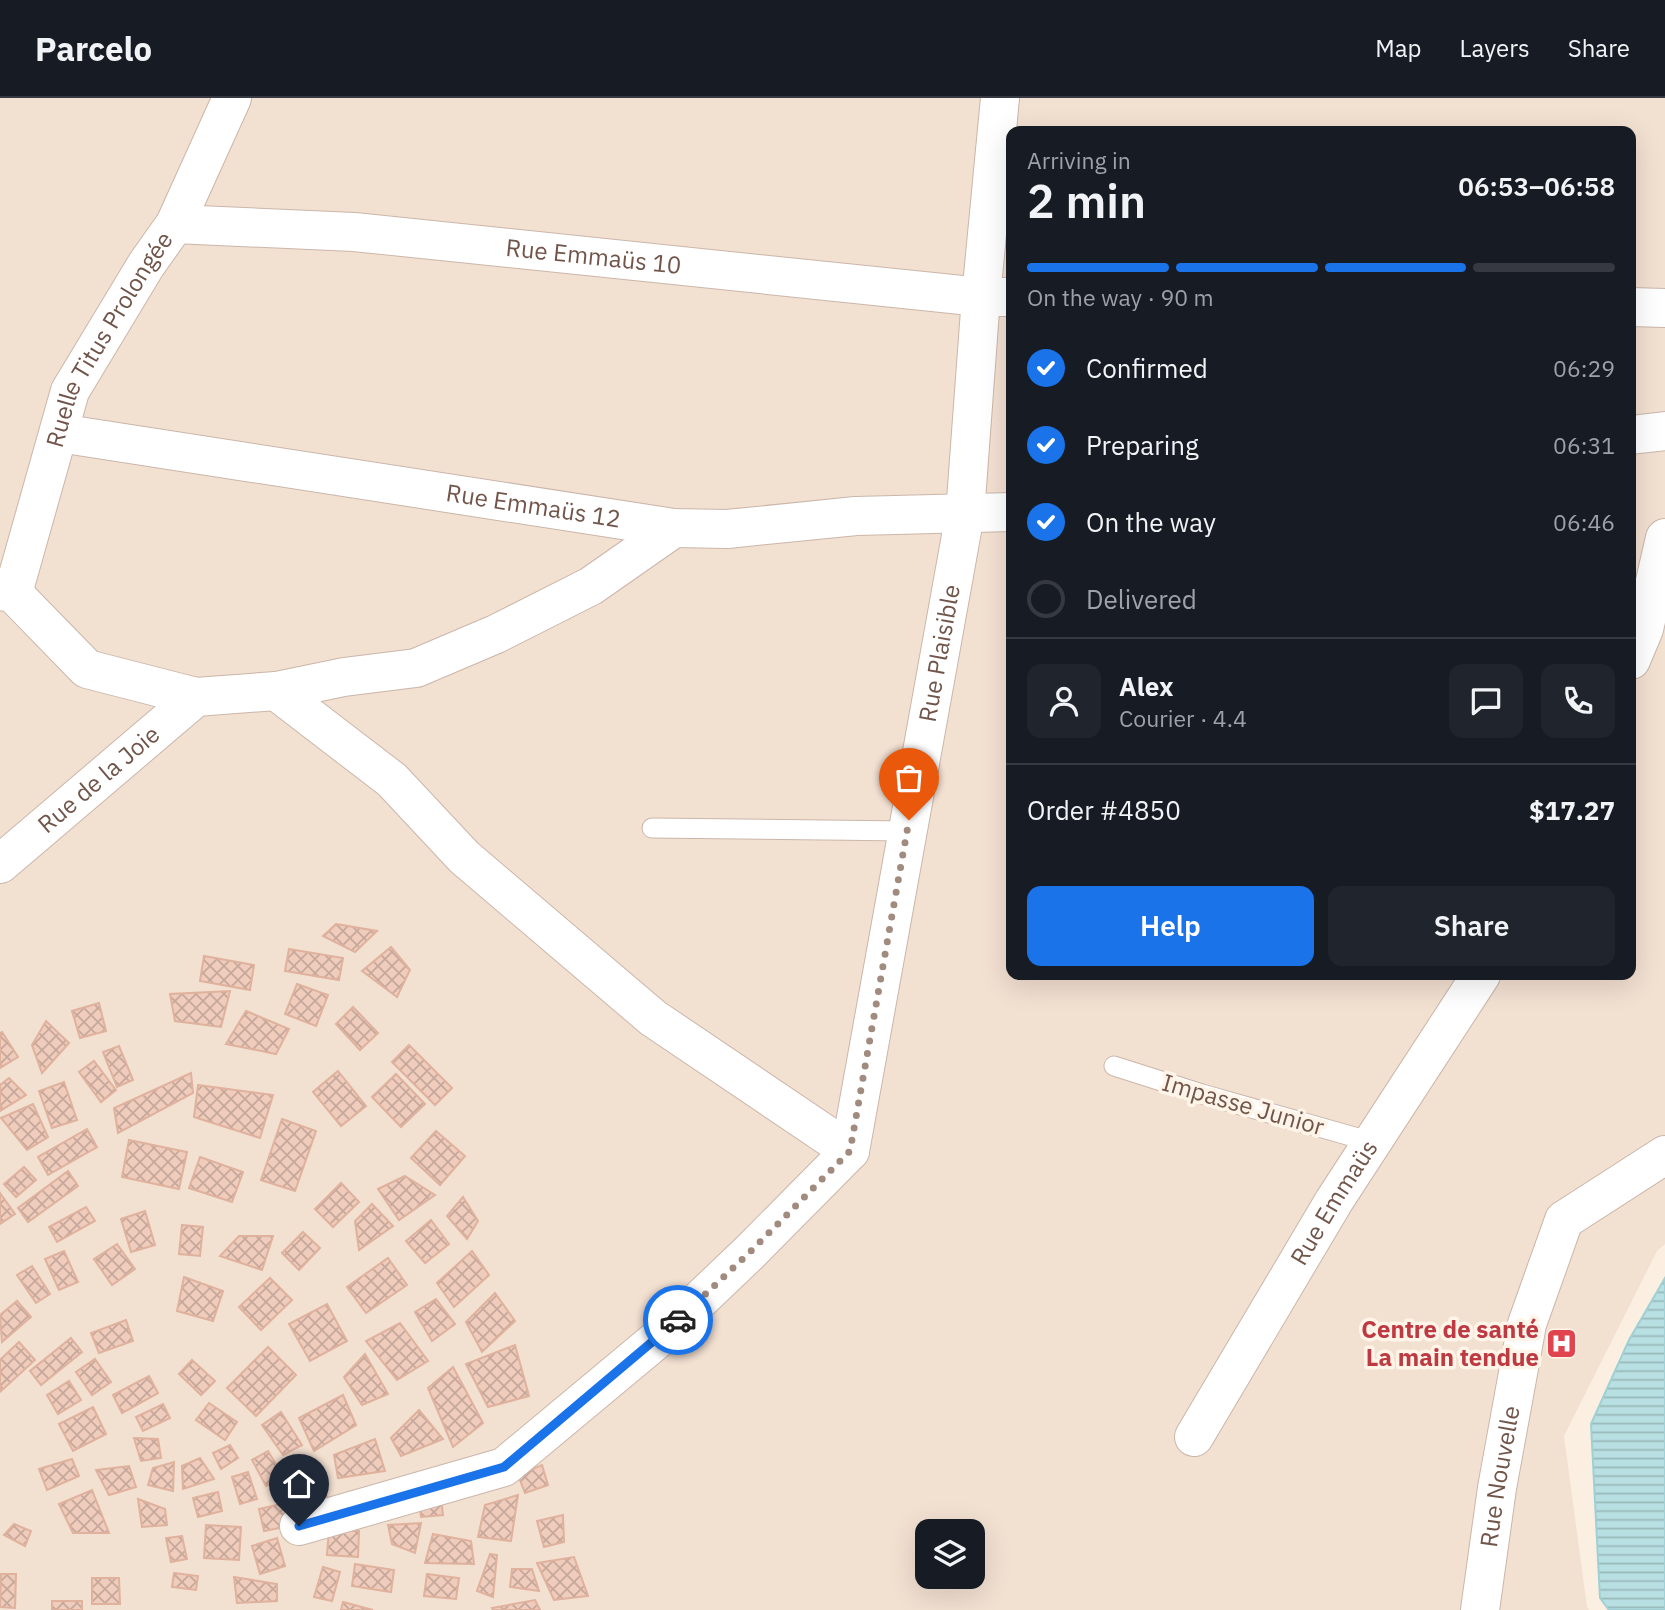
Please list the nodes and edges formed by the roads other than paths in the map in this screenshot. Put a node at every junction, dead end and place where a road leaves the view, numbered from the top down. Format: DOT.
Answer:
graph roads {
  1 [pos="232,98"];
  2 [pos="1000,98"];
  3 [pos="175,224"];
  4 [pos="996,297"];
  5 [pos="1636,307"];
  6 [pos="1665,308"];
  7 [pos="1665,431"];
  8 [pos="59,433"];
  9 [pos="1636,434"];
  10 [pos="1006,512"];
  11 [pos="965,514"];
  12 [pos="674,528"];
  13 [pos="1665,538"];
  14 [pos="7,592"];
  15 [pos="1636,648"];
  16 [pos="276,691"];
  17 [pos="196,697"];
  18 [pos="652,828"];
  19 [pos="907,831"];
  20 [pos="0,864"];
  21 [pos="1478,980"];
  22 [pos="1114,1066"];
  23 [pos="1372,1142"];
  24 [pos="850,1151"];
  25 [pos="1665,1155"];
  26 [pos="1194,1437"];
  27 [pos="299,1526"];
  28 [pos="1480,1610"];
  1 -- 3 [label="street, Ruelle Titus Prolongée"];
  2 -- 4 [label="street, Rue Plaisible"];
  3 -- 4 [label="street, Rue Emmaüs 10"];
  3 -- 8 [label="street, Ruelle Titus Prolongée"];
  4 -- 11 [label="street, Rue Plaisible"];
  5 -- 6 [label="street"];
  7 -- 9 [label="street"];
  8 -- 12 [label="street, Rue Emmaüs 12"];
  8 -- 14 [label="street, Ruelle Titus Prolongée"];
  10 -- 11 [label="street, Rue Emmaüs 12"];
  11 -- 12 [label="street, Rue Emmaüs 12"];
  11 -- 19 [label="street, Rue Plaisible"];
  12 -- 16 [label="street"];
  13 -- 15 [label="street"];
  14 -- 17 [label="street"];
  16 -- 17 [label="street"];
  16 -- 24 [label="street"];
  17 -- 20 [label="street, Rue de la Joie"];
  18 -- 19 [label="lane"];
  19 -- 24 [label="street, Rue Plaisible"];
  21 -- 23 [label="street, Rue Emmaüs"];
  22 -- 23 [label="lane, Impasse Junior"];
  23 -- 26 [label="street, Rue Emmaüs"];
  24 -- 27 [label="street"];
  25 -- 28 [label="street, Rue Nouvelle"];
}
